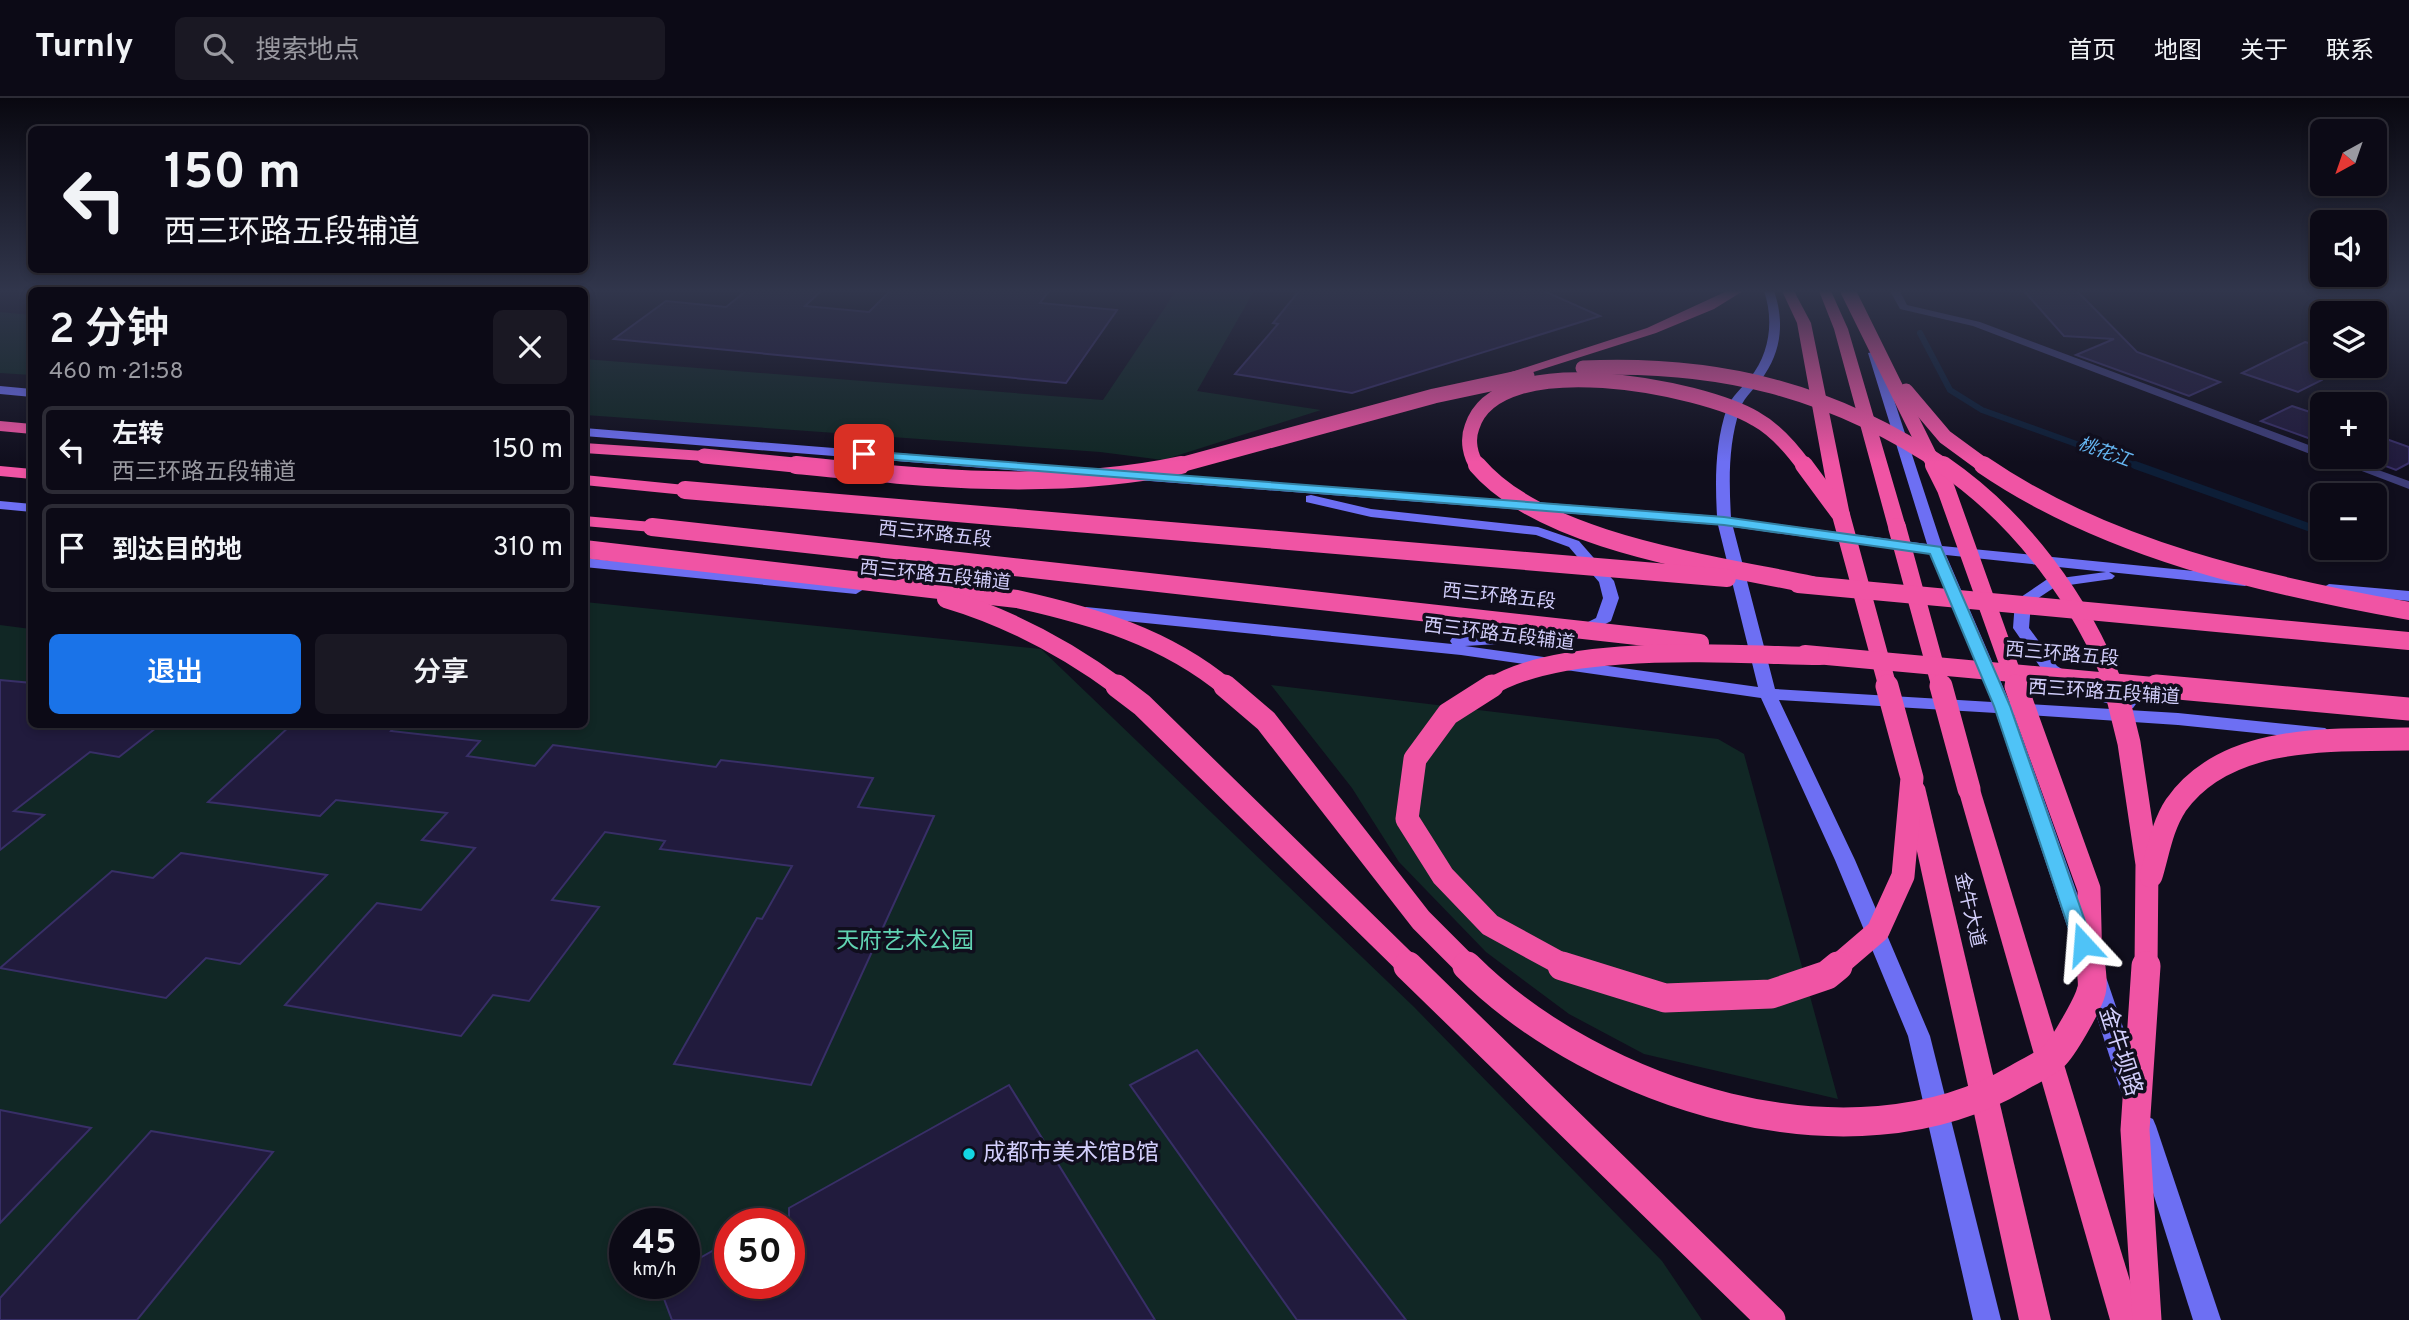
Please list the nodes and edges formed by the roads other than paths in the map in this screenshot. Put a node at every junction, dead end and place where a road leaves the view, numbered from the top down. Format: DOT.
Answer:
graph roads {
  1 [pos="1590,348"];
  2 [pos="1770,348"];
  3 [pos="1809,348"];
  4 [pos="1846,348"];
  5 [pos="1872,348"];
  6 [pos="1875,348"];
  7 [pos="2040,348"];
  8 [pos="1882,363"];
  9 [pos="1478,384"];
  10 [pos="0,390"];
  11 [pos="28,393"];
  12 [pos="0,426"];
  13 [pos="28,429"];
  14 [pos="588,432"];
  15 [pos="588,448"];
  16 [pos="2310,449"];
  17 [pos="2364,469"];
  18 [pos="0,471"];
  19 [pos="28,474"];
  20 [pos="588,480"];
  21 [pos="2409,485"];
  22 [pos="1254,486"];
  23 [pos="0,505"];
  24 [pos="28,508"];
  25 [pos="1841,515"];
  26 [pos="588,521"];
  27 [pos="1724,521"];
  28 [pos="588,549"];
  29 [pos="1936,550"];
  30 [pos="588,562"];
  31 [pos="2187,576"];
  32 [pos="866,579"];
  33 [pos="1812,585"];
  34 [pos="2409,596"];
  35 [pos="2409,611"];
  36 [pos="2409,641"];
  37 [pos="1395,643"];
  38 [pos="1820,656"];
  39 [pos="1768,695"];
  40 [pos="2002,706"];
  41 [pos="2409,709"];
  42 [pos="2178,719"];
  43 [pos="2409,741"];
  44 [pos="1912,778"];
  45 [pos="2149,881"];
  46 [pos="1771,1320"];
  47 [pos="1986,1320"];
  48 [pos="2035,1320"];
  49 [pos="2126,1320"];
  50 [pos="2147,1320"];
  51 [pos="2207,1320"];
  1 -- 9 [label="highway, bridge"];
  2 -- 27 [label="main road"];
  3 -- 25 [label="highway, 金牛大道, bridge"];
  4 -- 49 [label="highway, 金牛大道, bridge"];
  5 -- 29 [label="main road, 金牛坝路"];
  6 -- 8 [label="highway, bridge"];
  7 -- 16 [label="lane"];
  8 -- 32 [label="highway, bridge"];
  8 -- 35 [label="highway, bridge"];
  9 -- 15 [label="highway, bridge"];
  9 -- 45 [label="highway, bridge"];
  10 -- 11 [label="main road"];
  12 -- 13 [label="highway"];
  14 -- 22 [label="main road"];
  17 -- 21 [label="lane"];
  18 -- 19 [label="highway"];
  20 -- 33 [label="highway, 西三环路五段, bridge"];
  22 -- 27 [label="main road"];
  22 -- 37 [label="main road"];
  23 -- 24 [label="main road"];
  25 -- 33 [label="highway, bridge"];
  25 -- 44 [label="highway, 金牛大道, bridge"];
  26 -- 38 [label="highway, 西三环路五段, bridge"];
  27 -- 29 [label="main road"];
  27 -- 39 [label="main road"];
  28 -- 32 [label="highway, bridge"];
  29 -- 31 [label="main road"];
  29 -- 40 [label="main road, 金牛坝路"];
  30 -- 37 [label="main road, 西三环路五段辅道"];
  31 -- 34 [label="main road"];
  31 -- 42 [label="main road"];
  32 -- 46 [label="highway, bridge"];
  33 -- 36 [label="highway, 西三环路五段, bridge"];
  37 -- 39 [label="main road, 西三环路五段辅道"];
  38 -- 41 [label="highway, 西三环路五段, bridge"];
  38 -- 44 [label="highway, bridge"];
  39 -- 40 [label="main road, 西三环路五段辅道"];
  39 -- 47 [label="main road"];
  40 -- 42 [label="main road, 西三环路五段辅道"];
  40 -- 51 [label="main road, 金牛坝路"];
  42 -- 43 [label="main road, 西三环路五段辅道"];
  43 -- 45 [label="highway, bridge"];
  44 -- 48 [label="highway, 金牛大道, bridge"];
  45 -- 50 [label="highway, bridge"];
}
